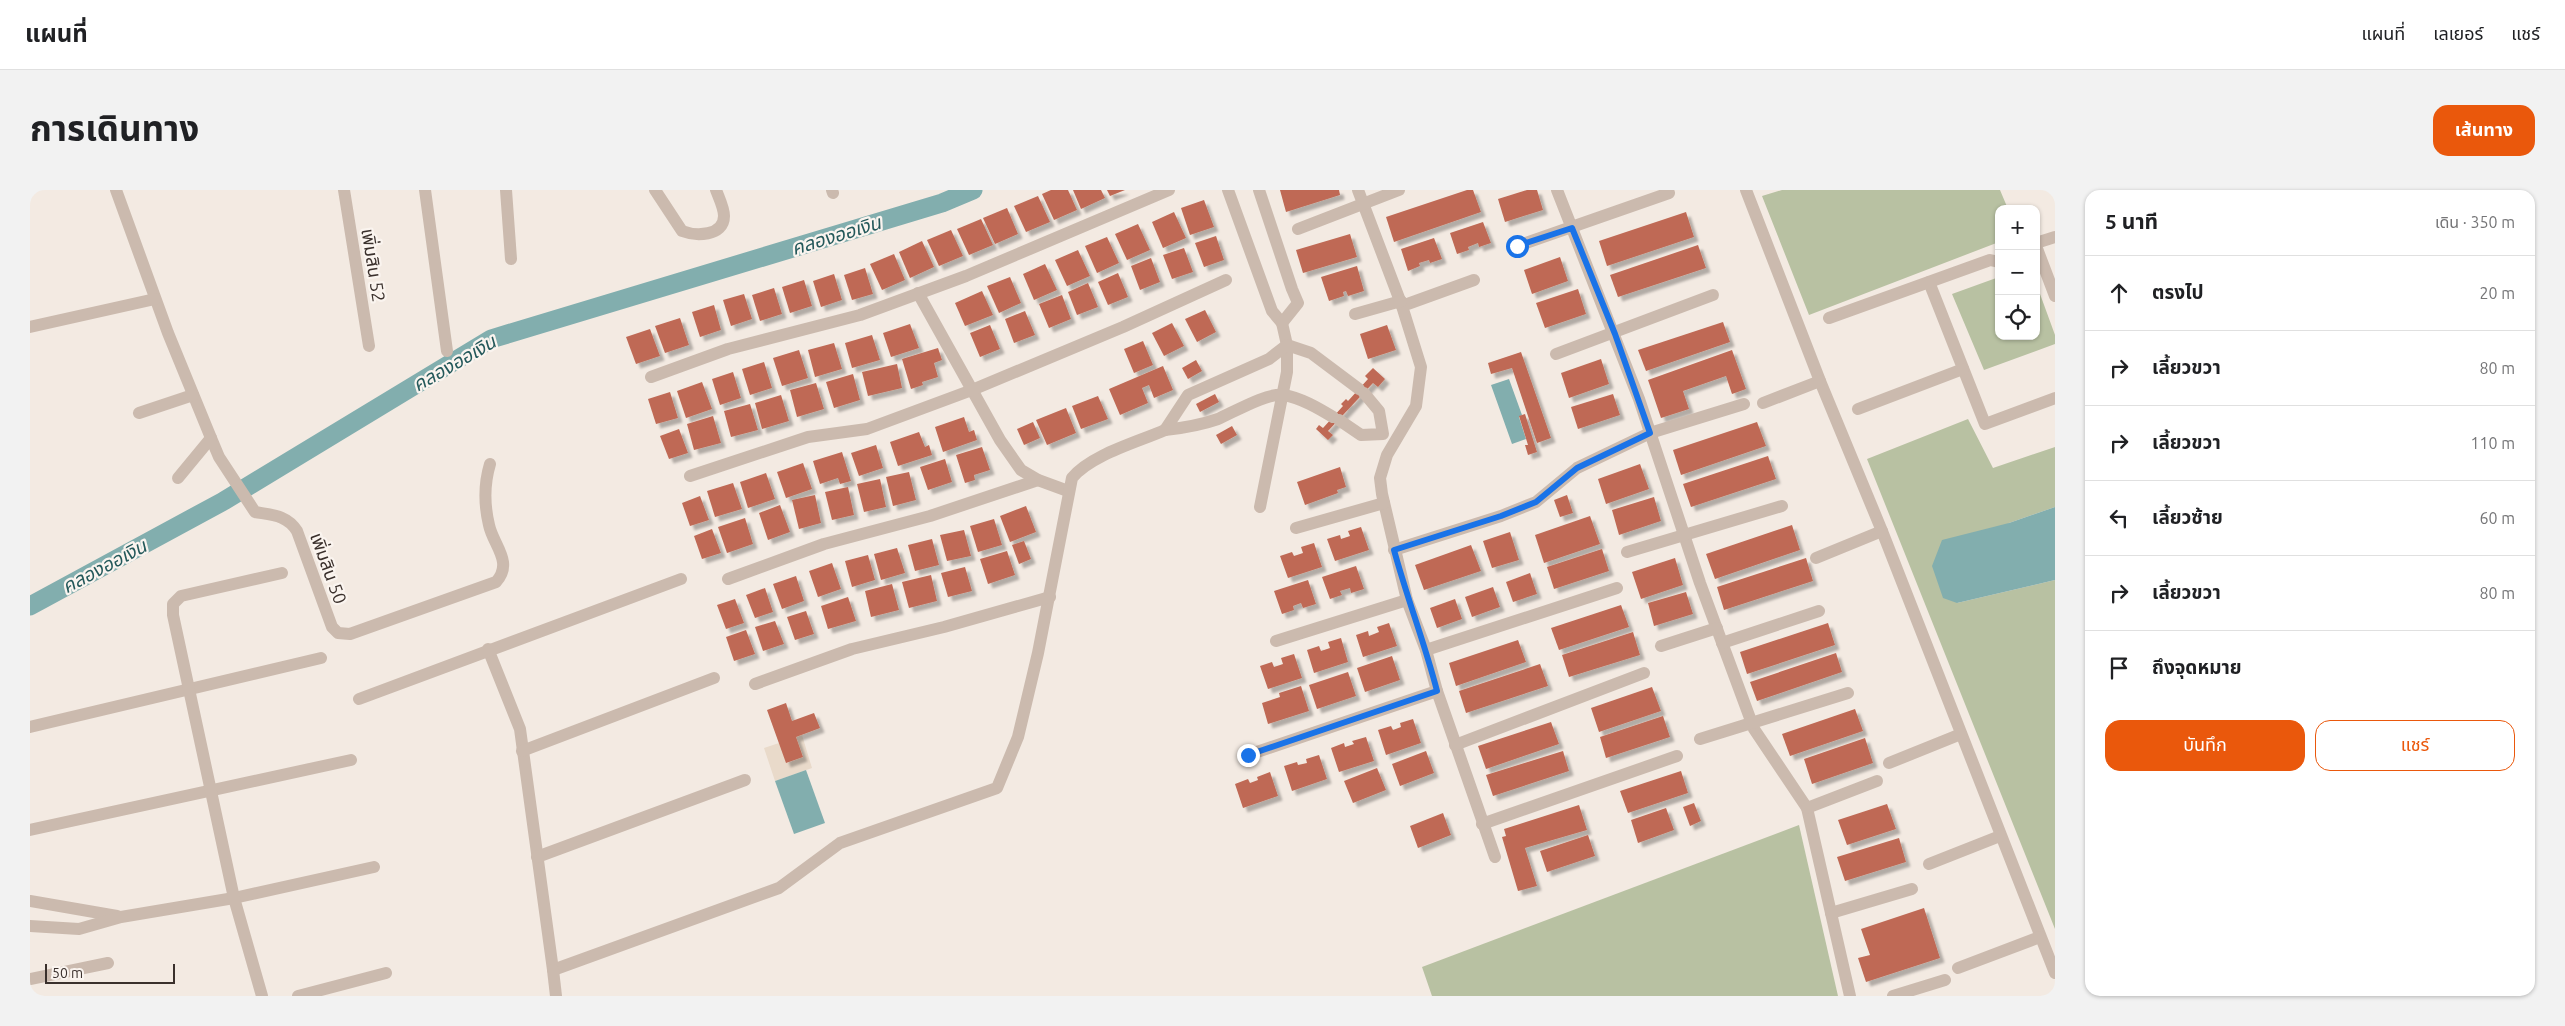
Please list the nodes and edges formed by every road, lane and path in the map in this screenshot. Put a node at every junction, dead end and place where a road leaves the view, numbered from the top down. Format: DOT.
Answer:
graph roads {
  1 [pos="116,190"];
  2 [pos="344,190"];
  3 [pos="425,190"];
  4 [pos="506,190"];
  5 [pos="655,190"];
  6 [pos="716,190"];
  7 [pos="1169,190"];
  8 [pos="1228,190"];
  9 [pos="1259,190"];
  10 [pos="1358,190"];
  11 [pos="1399,190"];
  12 [pos="1557,190"];
  13 [pos="1746,190"];
  14 [pos="1669,193"];
  15 [pos="1362,204"];
  16 [pos="1572,228"];
  17 [pos="1298,229"];
  18 [pos="2055,237"];
  19 [pos="2040,243"];
  20 [pos="1517,246"];
  21 [pos="2038,250"];
  22 [pos="511,260"];
  23 [pos="1994,261"];
  24 [pos="1226,280"];
  25 [pos="1474,280"];
  26 [pos="1930,282"];
  27 [pos="918,293"];
  28 [pos="1713,295"];
  29 [pos="2055,296"];
  30 [pos="155,299"];
  31 [pos="1401,303"];
  32 [pos="1355,314"];
  33 [pos="1829,318"];
  34 [pos="1282,323"];
  35 [pos="30,326"];
  36 [pos="1615,334"];
  37 [pos="1287,345"];
  38 [pos="369,346"];
  39 [pos="447,351"];
  40 [pos="1556,354"];
  41 [pos="1963,369"];
  42 [pos="651,377"];
  43 [pos="1820,381"];
  44 [pos="972,390"];
  45 [pos="1282,394"];
  46 [pos="193,395"];
  47 [pos="2055,398"];
  48 [pos="1763,403"];
  49 [pos="1744,404"];
  50 [pos="1858,409"];
  51 [pos="139,414"];
  52 [pos="1165,430"];
  53 [pos="1650,433"];
  54 [pos="1383,434"];
  55 [pos="211,438"];
  56 [pos="1396,440"];
  57 [pos="490,464"];
  58 [pos="690,476"];
  59 [pos="178,478"];
  60 [pos="1038,480"];
  61 [pos="1068,491"];
  62 [pos="1384,503"];
  63 [pos="1782,506"];
  64 [pos="1260,507"];
  65 [pos="1296,528"];
  66 [pos="1882,531"];
  67 [pos="1684,535"];
  68 [pos="1394,550"];
  69 [pos="1627,552"];
  70 [pos="1816,558"];
  71 [pos="282,573"];
  72 [pos="681,579"];
  73 [pos="728,579"];
  74 [pos="1617,588"];
  75 [pos="1050,597"];
  76 [pos="1407,600"];
  77 [pos="1819,611"];
  78 [pos="1717,628"];
  79 [pos="1276,641"];
  80 [pos="1722,643"];
  81 [pos="1661,646"];
  82 [pos="488,650"];
  83 [pos="1426,650"];
  84 [pos="321,658"];
  85 [pos="1644,673"];
  86 [pos="714,678"];
  87 [pos="755,684"];
  88 [pos="189,690"];
  89 [pos="1437,691"];
  90 [pos="1848,694"];
  91 [pos="359,699"];
  92 [pos="1751,723"];
  93 [pos="30,727"];
  94 [pos="1961,734"];
  95 [pos="1700,739"];
  96 [pos="1455,745"];
  97 [pos="522,751"];
  98 [pos="1248,755"];
  99 [pos="1676,756"];
  100 [pos="351,760"];
  101 [pos="1889,763"];
  102 [pos="745,780"];
  103 [pos="1877,781"];
  104 [pos="211,792"];
  105 [pos="1807,808"];
  106 [pos="1482,824"];
  107 [pos="30,830"];
  108 [pos="2000,836"];
  109 [pos="1495,857"];
  110 [pos="537,858"];
  111 [pos="1929,864"];
  112 [pos="374,866"];
  113 [pos="1912,889"];
  114 [pos="234,898"];
  115 [pos="30,901"];
  116 [pos="1831,913"];
  117 [pos="122,917"];
  118 [pos="30,926"];
  119 [pos="2040,936"];
  120 [pos="108,963"];
  121 [pos="1958,968"];
  122 [pos="553,970"];
  123 [pos="386,973"];
  124 [pos="2055,973"];
  125 [pos="30,979"];
  126 [pos="1945,980"];
  127 [pos="262,996"];
  128 [pos="298,996"];
  129 [pos="556,996"];
  130 [pos="1850,996"];
  131 [pos="1893,996"];
  1 -- 30 [label="street, เพิ่มสิน 50"];
  2 -- 38 [label="street, เพิ่มสิน 52"];
  3 -- 39 [label="street"];
  4 -- 22 [label="street"];
  5 -- 6 [label="street"];
  7 -- 27 [label="street"];
  8 -- 34 [label="street"];
  9 -- 34 [label="street"];
  10 -- 15 [label="street"];
  11 -- 15 [label="street"];
  12 -- 16 [label="street"];
  13 -- 43 [label="street"];
  14 -- 16 [label="street"];
  15 -- 17 [label="street"];
  15 -- 31 [label="street"];
  16 -- 20 [label="street"];
  16 -- 36 [label="street"];
  18 -- 19 [label="street"];
  21 -- 29 [label="street"];
  23 -- 26 [label="street"];
  24 -- 44 [label="street"];
  25 -- 31 [label="street"];
  26 -- 33 [label="street"];
  26 -- 41 [label="street"];
  27 -- 42 [label="street"];
  27 -- 44 [label="street"];
  28 -- 36 [label="street"];
  30 -- 35 [label="street"];
  30 -- 46 [label="street, เพิ่มสิน 50"];
  31 -- 32 [label="street"];
  31 -- 56 [label="street"];
  34 -- 37 [label="street"];
  36 -- 40 [label="street"];
  36 -- 53 [label="street"];
  37 -- 45 [label="street"];
  37 -- 52 [label="street"];
  37 -- 54 [label="street"];
  41 -- 47 [label="street"];
  41 -- 50 [label="street"];
  43 -- 48 [label="street"];
  43 -- 66 [label="street"];
  44 -- 58 [label="street"];
  44 -- 60 [label="street"];
  45 -- 52 [label="street"];
  45 -- 54 [label="street"];
  45 -- 64 [label="street"];
  46 -- 51 [label="street"];
  46 -- 55 [label="street, เพิ่มสิน 50"];
  49 -- 53 [label="street"];
  52 -- 61 [label="street"];
  53 -- 67 [label="street"];
  53 -- 68 [label="street"];
  54 -- 56 [label="street"];
  55 -- 57 [label="street, เพิ่มสิน 50"];
  55 -- 59 [label="street"];
  56 -- 62 [label="street"];
  60 -- 61 [label="street"];
  60 -- 73 [label="street"];
  61 -- 75 [label="street"];
  62 -- 65 [label="street"];
  62 -- 68 [label="street"];
  63 -- 67 [label="street"];
  66 -- 70 [label="street"];
  66 -- 94 [label="street"];
  67 -- 69 [label="street"];
  67 -- 78 [label="street"];
  68 -- 76 [label="street"];
  71 -- 88 [label="street"];
  72 -- 82 [label="street"];
  74 -- 83 [label="street"];
  75 -- 87 [label="street"];
  75 -- 122 [label="street"];
  76 -- 79 [label="street"];
  76 -- 83 [label="street"];
  77 -- 80 [label="street"];
  78 -- 80 [label="street"];
  78 -- 81 [label="street"];
  80 -- 92 [label="street"];
  82 -- 91 [label="street"];
  82 -- 97 [label="street"];
  83 -- 89 [label="street"];
  84 -- 88 [label="street"];
  85 -- 96 [label="street"];
  86 -- 97 [label="street"];
  88 -- 93 [label="street"];
  88 -- 104 [label="street"];
  89 -- 96 [label="street"];
  89 -- 98 [label="street"];
  90 -- 92 [label="street"];
  92 -- 95 [label="street"];
  92 -- 105 [label="street"];
  94 -- 101 [label="street"];
  94 -- 108 [label="street"];
  96 -- 106 [label="street"];
  97 -- 110 [label="street"];
  99 -- 106 [label="street"];
  100 -- 104 [label="street"];
  102 -- 110 [label="street"];
  103 -- 105 [label="street"];
  104 -- 107 [label="street"];
  104 -- 114 [label="street"];
  105 -- 116 [label="street"];
  106 -- 109 [label="street"];
  108 -- 111 [label="street"];
  108 -- 119 [label="street"];
  110 -- 122 [label="street"];
  112 -- 114 [label="street"];
  113 -- 116 [label="street"];
  114 -- 117 [label="street"];
  114 -- 127 [label="street"];
  115 -- 117 [label="street"];
  116 -- 130 [label="street"];
  117 -- 118 [label="street"];
  119 -- 121 [label="street"];
  119 -- 124 [label="street"];
  120 -- 125 [label="street"];
  122 -- 129 [label="street"];
  123 -- 128 [label="street"];
  126 -- 131 [label="street"];
}
